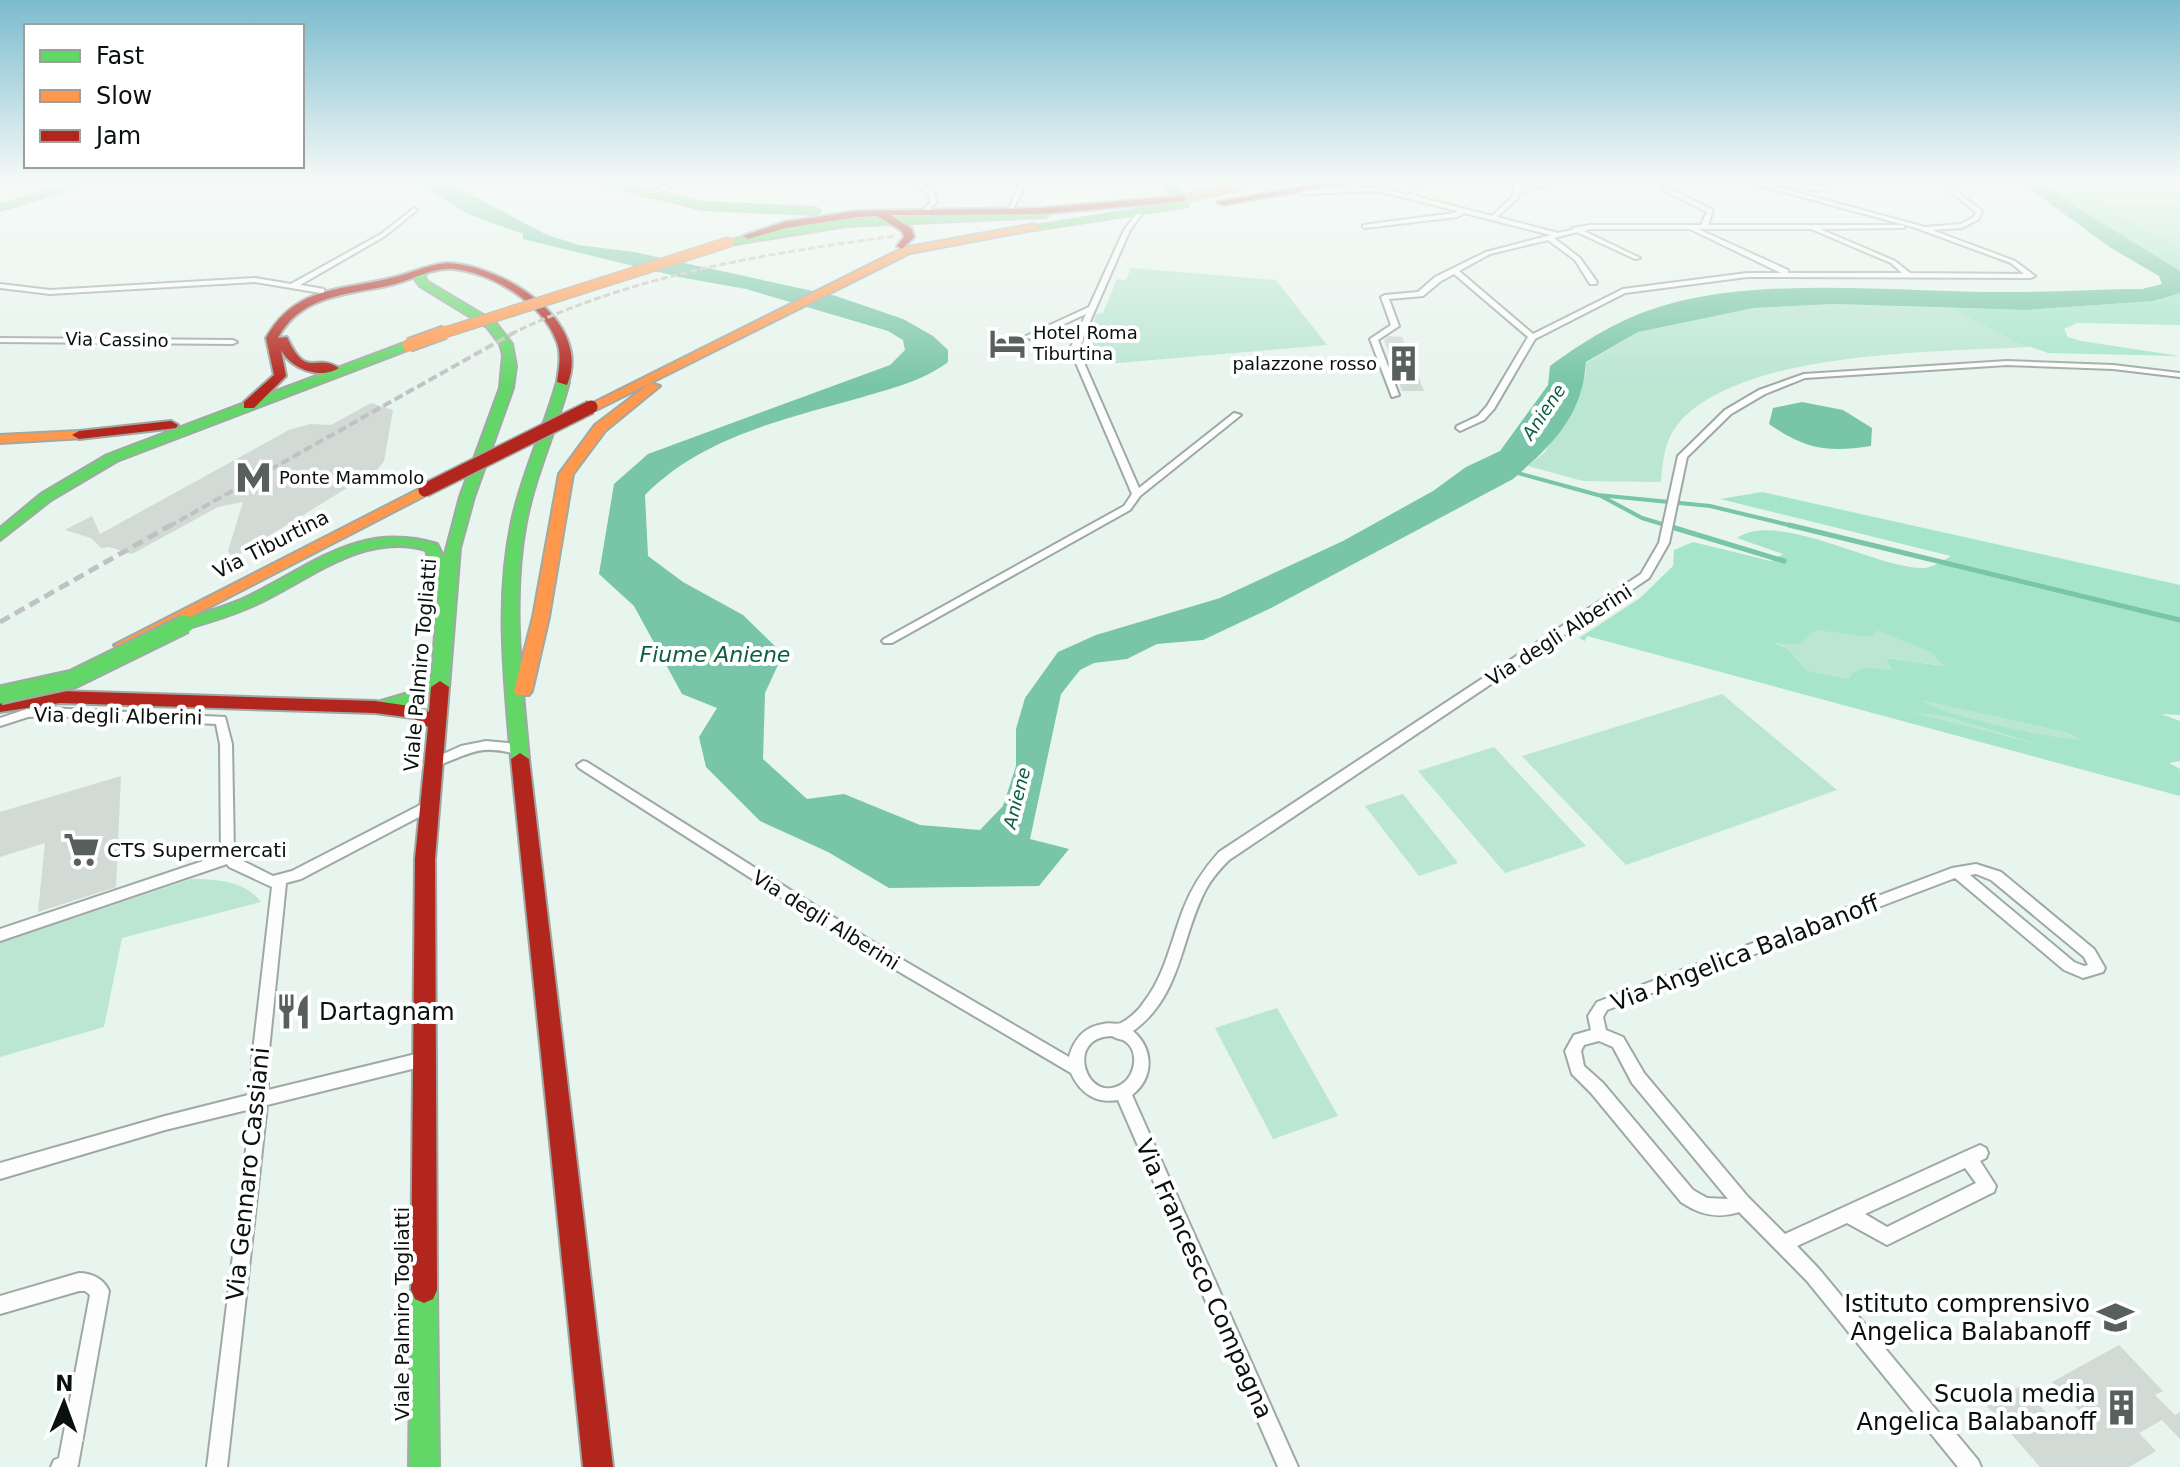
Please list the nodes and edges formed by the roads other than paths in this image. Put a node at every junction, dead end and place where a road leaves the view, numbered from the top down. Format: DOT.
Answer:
graph roads {
  1 [pos="359,248"];
  2 [pos="707,248"];
  3 [pos="899,248"];
  4 [pos="920,248"];
  5 [pos="1119,248"];
  6 [pos="1505,248"];
  7 [pos="1566,248"];
  8 [pos="1617,248"];
  9 [pos="1734,248"];
  10 [pos="1861,248"];
  11 [pos="1976,248"];
  12 [pos="886,258"];
  13 [pos="1637,258"];
  14 [pos="1454,270"];
  15 [pos="422,272"];
  16 [pos="1788,274"];
  17 [pos="1908,275"];
  18 [pos="1593,282"];
  19 [pos="0,286"];
  20 [pos="293,286"];
  21 [pos="321,291"];
  22 [pos="451,301"];
  23 [pos="1091,309"];
  24 [pos="1028,337"];
  25 [pos="1532,337"];
  26 [pos="0,340"];
  27 [pos="725,340"];
  28 [pos="233,342"];
  29 [pos="364,361"];
  30 [pos="2180,375"];
  31 [pos="1395,395"];
  32 [pos="249,405"];
  33 [pos="225,413"];
  34 [pos="1237,415"];
  35 [pos="1460,428"];
  36 [pos="79,435"];
  37 [pos="0,439"];
  38 [pos="87,470"];
  39 [pos="425,490"];
  40 [pos="1137,494"];
  41 [pos="0,536"];
  42 [pos="290,577"];
  43 [pos="444,621"];
  44 [pos="134,639"];
  45 [pos="888,641"];
  46 [pos="440,678"];
  47 [pos="0,695"];
  48 [pos="149,698"];
  49 [pos="518,706"];
  50 [pos="375,707"];
  51 [pos="0,708"];
  52 [pos="0,722"];
  53 [pos="437,724"];
  54 [pos="520,751"];
  55 [pos="434,763"];
  56 [pos="583,765"];
  57 [pos="431,805"];
  58 [pos="228,858"];
  59 [pos="1957,872"];
  60 [pos="279,881"];
  61 [pos="0,935"];
  62 [pos="1118,1033"];
  63 [pos="1600,1034"];
  64 [pos="424,1059"];
  65 [pos="1075,1068"];
  66 [pos="1122,1091"];
  67 [pos="260,1099"];
  68 [pos="0,1171"];
  69 [pos="1742,1203"];
  70 [pos="1848,1214"];
  71 [pos="1784,1243"];
  72 [pos="0,1305"];
  73 [pos="61,1467"];
  74 [pos="217,1467"];
  75 [pos="424,1467"];
  76 [pos="598,1467"];
  77 [pos="1288,1467"];
  78 [pos="1971,1467"];
  1 -- 20 [label="street"];
  2 -- 29 [label="main road, bridge"];
  3 -- 12 [label="main road"];
  4 -- 12 [label="main road"];
  5 -- 23 [label="street"];
  6 -- 14 [label="street"];
  7 -- 18 [label="street"];
  8 -- 13 [label="street"];
  9 -- 16 [label="street"];
  10 -- 17 [label="street"];
  11 -- 17 [label="street"];
  12 -- 27 [label="main road, Via Tiburtina"];
  14 -- 25 [label="street"];
  14 -- 31 [label="street"];
  15 -- 22 [label="main road, Viale Palmiro Togliatti"];
  15 -- 32 [label="main road"];
  15 -- 49 [label="main road"];
  16 -- 17 [label="street"];
  16 -- 25 [label="street"];
  19 -- 20 [label="street"];
  20 -- 21 [label="street"];
  22 -- 29 [label="main road"];
  22 -- 43 [label="main road, Viale Palmiro Togliatti"];
  23 -- 24 [label="street"];
  23 -- 40 [label="street"];
  25 -- 35 [label="street"];
  26 -- 28 [label="street, Via Cassino"];
  27 -- 39 [label="main road, Via Tiburtina, bridge"];
  27 -- 49 [label="main road"];
  29 -- 32 [label="main road"];
  30 -- 62 [label="street, Via degli Alberini"];
  32 -- 33 [label="main road"];
  33 -- 36 [label="main road"];
  33 -- 38 [label="main road"];
  34 -- 40 [label="street"];
  36 -- 37 [label="main road"];
  36 -- 38 [label="main road"];
  38 -- 41 [label="main road"];
  39 -- 42 [label="main road"];
  39 -- 44 [label="main road, Via Tiburtina"];
  40 -- 45 [label="street"];
  42 -- 43 [label="main road"];
  42 -- 47 [label="main road, bridge"];
  43 -- 46 [label="main road, Viale Palmiro Togliatti"];
  44 -- 48 [label="main road"];
  44 -- 51 [label="main road, Via Tiburtina"];
  46 -- 50 [label="main road"];
  46 -- 53 [label="main road, Viale Palmiro Togliatti"];
  48 -- 50 [label="main road"];
  48 -- 51 [label="main road"];
  49 -- 54 [label="main road"];
  50 -- 53 [label="main road"];
  52 -- 58 [label="street, Via degli Alberini"];
  53 -- 55 [label="main road, Viale Palmiro Togliatti"];
  54 -- 55 [label="street"];
  54 -- 76 [label="main road"];
  55 -- 57 [label="main road, Viale Palmiro Togliatti"];
  56 -- 65 [label="street, Via degli Alberini"];
  57 -- 60 [label="street"];
  57 -- 64 [label="main road, Viale Palmiro Togliatti"];
  58 -- 60 [label="street"];
  58 -- 61 [label="street"];
  59 -- 59 [label="street, Via Angelica Balabanoff"];
  59 -- 63 [label="street, Via Angelica Balabanoff"];
  60 -- 67 [label="street, Via Gennaro Cassiani"];
  62 -- 65 [label="street"];
  62 -- 66 [label="street"];
  63 -- 69 [label="street, Via Angelica Balabanoff"];
  63 -- 69 [label="street"];
  64 -- 67 [label="street"];
  64 -- 75 [label="main road, Viale Palmiro Togliatti"];
  65 -- 66 [label="street"];
  66 -- 77 [label="street, Via Francesco Compagna"];
  67 -- 68 [label="street"];
  67 -- 74 [label="street, Via Gennaro Cassiani"];
  69 -- 71 [label="street, Via Angelica Balabanoff"];
  70 -- 70 [label="street"];
  70 -- 71 [label="street"];
  71 -- 78 [label="street, Via Angelica Balabanoff"];
  72 -- 73 [label="street"];
}
